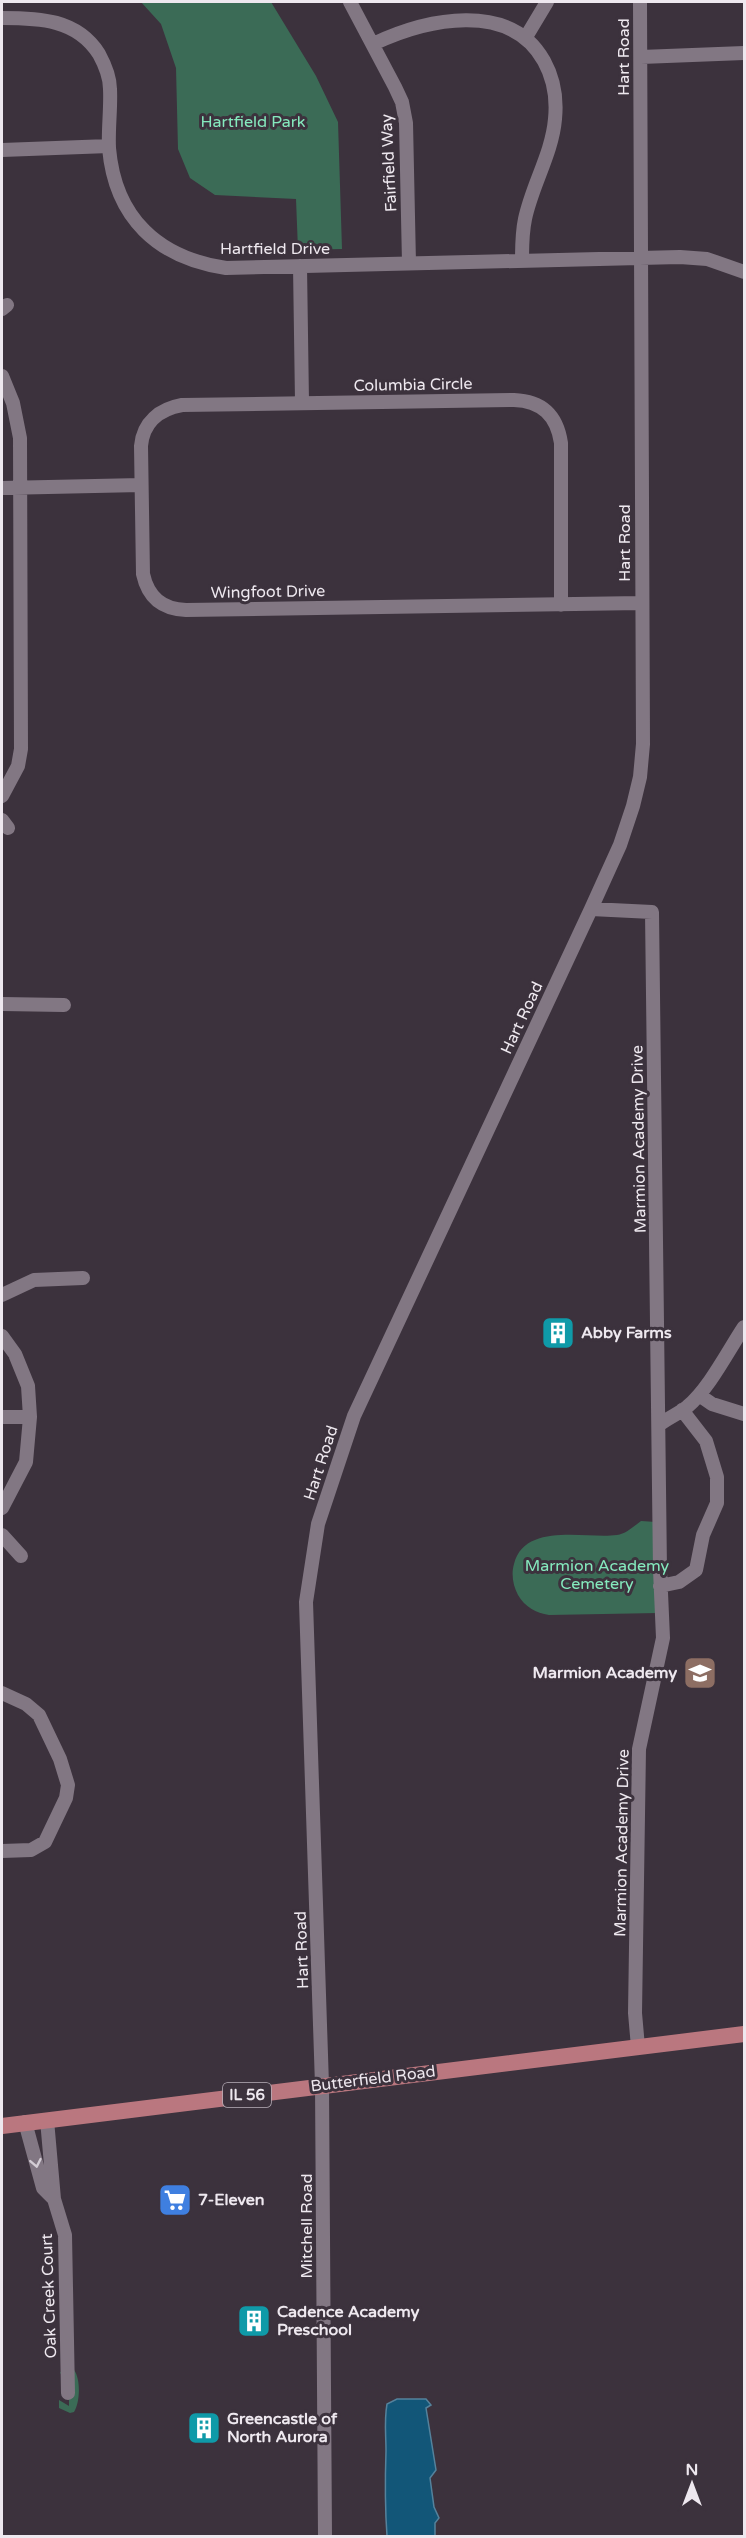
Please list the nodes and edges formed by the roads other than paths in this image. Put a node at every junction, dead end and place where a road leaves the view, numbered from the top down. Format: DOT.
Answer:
graph roads {
  1 [pos="350,2"];
  2 [pos="547,2"];
  3 [pos="640,2"];
  4 [pos="2,18"];
  5 [pos="526,37"];
  6 [pos="373,44"];
  7 [pos="744,53"];
  8 [pos="641,57"];
  9 [pos="109,146"];
  10 [pos="2,150"];
  11 [pos="642,258"];
  12 [pos="522,260"];
  13 [pos="409,263"];
  14 [pos="300,266"];
  15 [pos="744,272"];
  16 [pos="2,376"];
  17 [pos="302,402"];
  18 [pos="141,485"];
  19 [pos="22,487"];
  20 [pos="2,488"];
  21 [pos="641,603"];
  22 [pos="561,604"];
  23 [pos="2,796"];
  24 [pos="591,909"];
  25 [pos="2,1004"];
  26 [pos="64,1005"];
  27 [pos="83,1278"];
  28 [pos="2,1295"];
  29 [pos="744,1327"];
  30 [pos="2,1336"];
  31 [pos="699,1395"];
  32 [pos="682,1410"];
  33 [pos="744,1414"];
  34 [pos="2,1417"];
  35 [pos="30,1417"];
  36 [pos="659,1425"];
  37 [pos="2,1508"];
  38 [pos="2,1535"];
  39 [pos="21,1556"];
  40 [pos="660,1586"];
  41 [pos="2,1693"];
  42 [pos="2,1851"];
  43 [pos="321,2023"];
  44 [pos="744,2034"];
  45 [pos="638,2047"];
  46 [pos="322,2085"];
  47 [pos="47,2120"];
  48 [pos="25,2122"];
  49 [pos="2,2126"];
  50 [pos="54,2199"];
  51 [pos="68,2393"];
  52 [pos="326,2536"];
  1 -- 6 [label="street, Fairfield Way"];
  2 -- 5 [label="street"];
  3 -- 8 [label="street, Hart Road"];
  4 -- 9 [label="street, Hartfield Drive"];
  5 -- 6 [label="street"];
  5 -- 12 [label="street"];
  6 -- 13 [label="street, Fairfield Way"];
  7 -- 8 [label="street"];
  8 -- 11 [label="street, Hart Road"];
  9 -- 10 [label="street"];
  9 -- 14 [label="street, Hartfield Drive"];
  11 -- 12 [label="street, Hartfield Drive"];
  11 -- 15 [label="street, Hartfield Drive"];
  11 -- 21 [label="street, Hart Road"];
  12 -- 13 [label="street, Hartfield Drive"];
  13 -- 14 [label="street, Hartfield Drive"];
  14 -- 17 [label="street"];
  16 -- 19 [label="street"];
  17 -- 18 [label="street, Columbia Circle"];
  17 -- 22 [label="street, Columbia Circle"];
  18 -- 19 [label="street"];
  18 -- 22 [label="street, Wingfoot Drive"];
  19 -- 20 [label="street"];
  19 -- 23 [label="street"];
  21 -- 22 [label="street, Wingfoot Drive"];
  21 -- 24 [label="street, Hart Road"];
  24 -- 36 [label="street, Marmion Academy Drive"];
  24 -- 43 [label="street, Hart Road"];
  25 -- 26 [label="street"];
  27 -- 28 [label="street"];
  29 -- 31 [label="street"];
  30 -- 35 [label="street"];
  31 -- 32 [label="street"];
  31 -- 33 [label="street"];
  32 -- 36 [label="street"];
  32 -- 40 [label="street"];
  34 -- 35 [label="street"];
  35 -- 37 [label="street"];
  36 -- 40 [label="street, Marmion Academy Drive"];
  38 -- 39 [label="street"];
  40 -- 45 [label="street, Marmion Academy Drive"];
  41 -- 42 [label="street"];
  43 -- 46 [label="street, Mitchell Road"];
  44 -- 45 [label="main road, Butterfield Road / IL 56"];
  45 -- 46 [label="main road, Butterfield Road / IL 56"];
  46 -- 47 [label="main road, Butterfield Road / IL 56"];
  46 -- 52 [label="street, Mitchell Road"];
  47 -- 48 [label="main road, Butterfield Road / IL 56"];
  47 -- 50 [label="street, Oak Creek Court"];
  48 -- 49 [label="main road, Butterfield Road / IL 56"];
  48 -- 50 [label="street, Oak Creek Court, one-way"];
  50 -- 51 [label="street, Oak Creek Court"];
}
